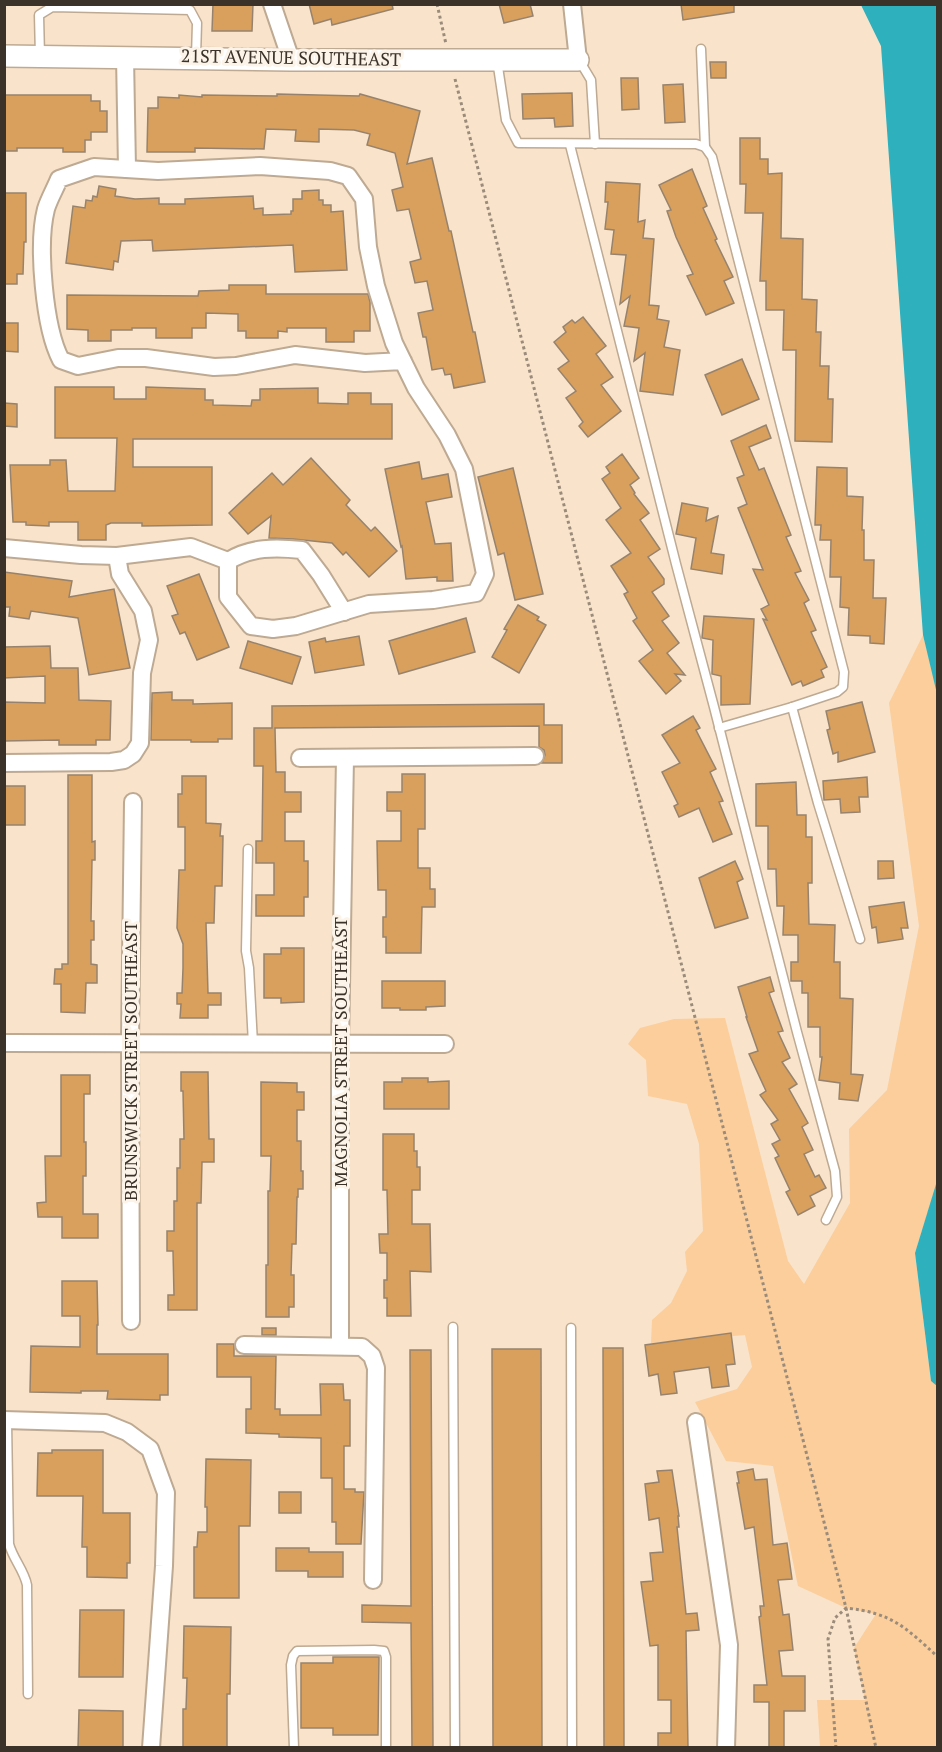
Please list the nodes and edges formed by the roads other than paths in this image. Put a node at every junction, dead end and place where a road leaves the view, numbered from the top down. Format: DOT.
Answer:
graph roads {
  1 [pos="272,4"];
  2 [pos="572,4"];
  3 [pos="701,49"];
  4 [pos="4,56"];
  5 [pos="40,56"];
  6 [pos="125,56"];
  7 [pos="196,58"];
  8 [pos="291,60"];
  9 [pos="497,60"];
  10 [pos="578,60"];
  11 [pos="595,144"];
  12 [pos="570,145"];
  13 [pos="705,147"];
  14 [pos="127,169"];
  15 [pos="403,361"];
  16 [pos="4,548"];
  17 [pos="117,556"];
  18 [pos="228,561"];
  19 [pos="344,612"];
  20 [pos="792,707"];
  21 [pos="719,728"];
  22 [pos="535,756"];
  23 [pos="300,758"];
  24 [pos="345,758"];
  25 [pos="4,763"];
  26 [pos="134,802"];
  27 [pos="248,849"];
  28 [pos="860,939"];
  29 [pos="4,1043"];
  30 [pos="130,1043"];
  31 [pos="253,1044"];
  32 [pos="340,1044"];
  33 [pos="445,1044"];
  34 [pos="826,1220"];
  35 [pos="131,1321"];
  36 [pos="453,1327"];
  37 [pos="571,1328"];
  38 [pos="243,1345"];
  39 [pos="340,1346"];
  40 [pos="6,1420"];
  41 [pos="696,1422"];
  42 [pos="373,1580"];
  43 [pos="28,1694"];
  44 [pos="151,1748"];
  45 [pos="294,1748"];
  46 [pos="386,1748"];
  47 [pos="455,1748"];
  48 [pos="572,1748"];
  49 [pos="726,1748"];
  1 -- 8 [label="street"];
  2 -- 10 [label="street"];
  3 -- 13 [label="lane"];
  4 -- 5 [label="street, 21ST AVENUE SOUTHEAST"];
  5 -- 6 [label="street, 21ST AVENUE SOUTHEAST"];
  5 -- 7 [label="lane"];
  6 -- 7 [label="street, 21ST AVENUE SOUTHEAST"];
  6 -- 14 [label="street"];
  7 -- 8 [label="street, 21ST AVENUE SOUTHEAST"];
  8 -- 9 [label="street, 21ST AVENUE SOUTHEAST"];
  9 -- 10 [label="street, 21ST AVENUE SOUTHEAST"];
  9 -- 12 [label="lane"];
  10 -- 11 [label="lane"];
  11 -- 12 [label="lane"];
  11 -- 13 [label="lane"];
  12 -- 21 [label="lane"];
  13 -- 20 [label="lane"];
  14 -- 15 [label="street"];
  14 -- 15 [label="street"];
  15 -- 19 [label="street"];
  16 -- 17 [label="street"];
  17 -- 18 [label="street"];
  17 -- 25 [label="street"];
  18 -- 19 [label="street"];
  18 -- 19 [label="street"];
  20 -- 21 [label="lane"];
  20 -- 28 [label="lane"];
  21 -- 34 [label="lane"];
  22 -- 24 [label="street"];
  23 -- 24 [label="street"];
  24 -- 32 [label="street, MAGNOLIA STREET SOUTHEAST"];
  26 -- 30 [label="street, BRUNSWICK STREET SOUTHEAST"];
  27 -- 31 [label="lane"];
  29 -- 30 [label="street"];
  30 -- 31 [label="street"];
  30 -- 35 [label="street, BRUNSWICK STREET SOUTHEAST"];
  31 -- 32 [label="street"];
  32 -- 33 [label="street"];
  32 -- 39 [label="street, MAGNOLIA STREET SOUTHEAST"];
  36 -- 47 [label="lane"];
  37 -- 48 [label="lane"];
  38 -- 39 [label="street"];
  39 -- 42 [label="street"];
  40 -- 43 [label="lane"];
  40 -- 44 [label="street"];
  41 -- 49 [label="street"];
  45 -- 46 [label="lane"];
}
